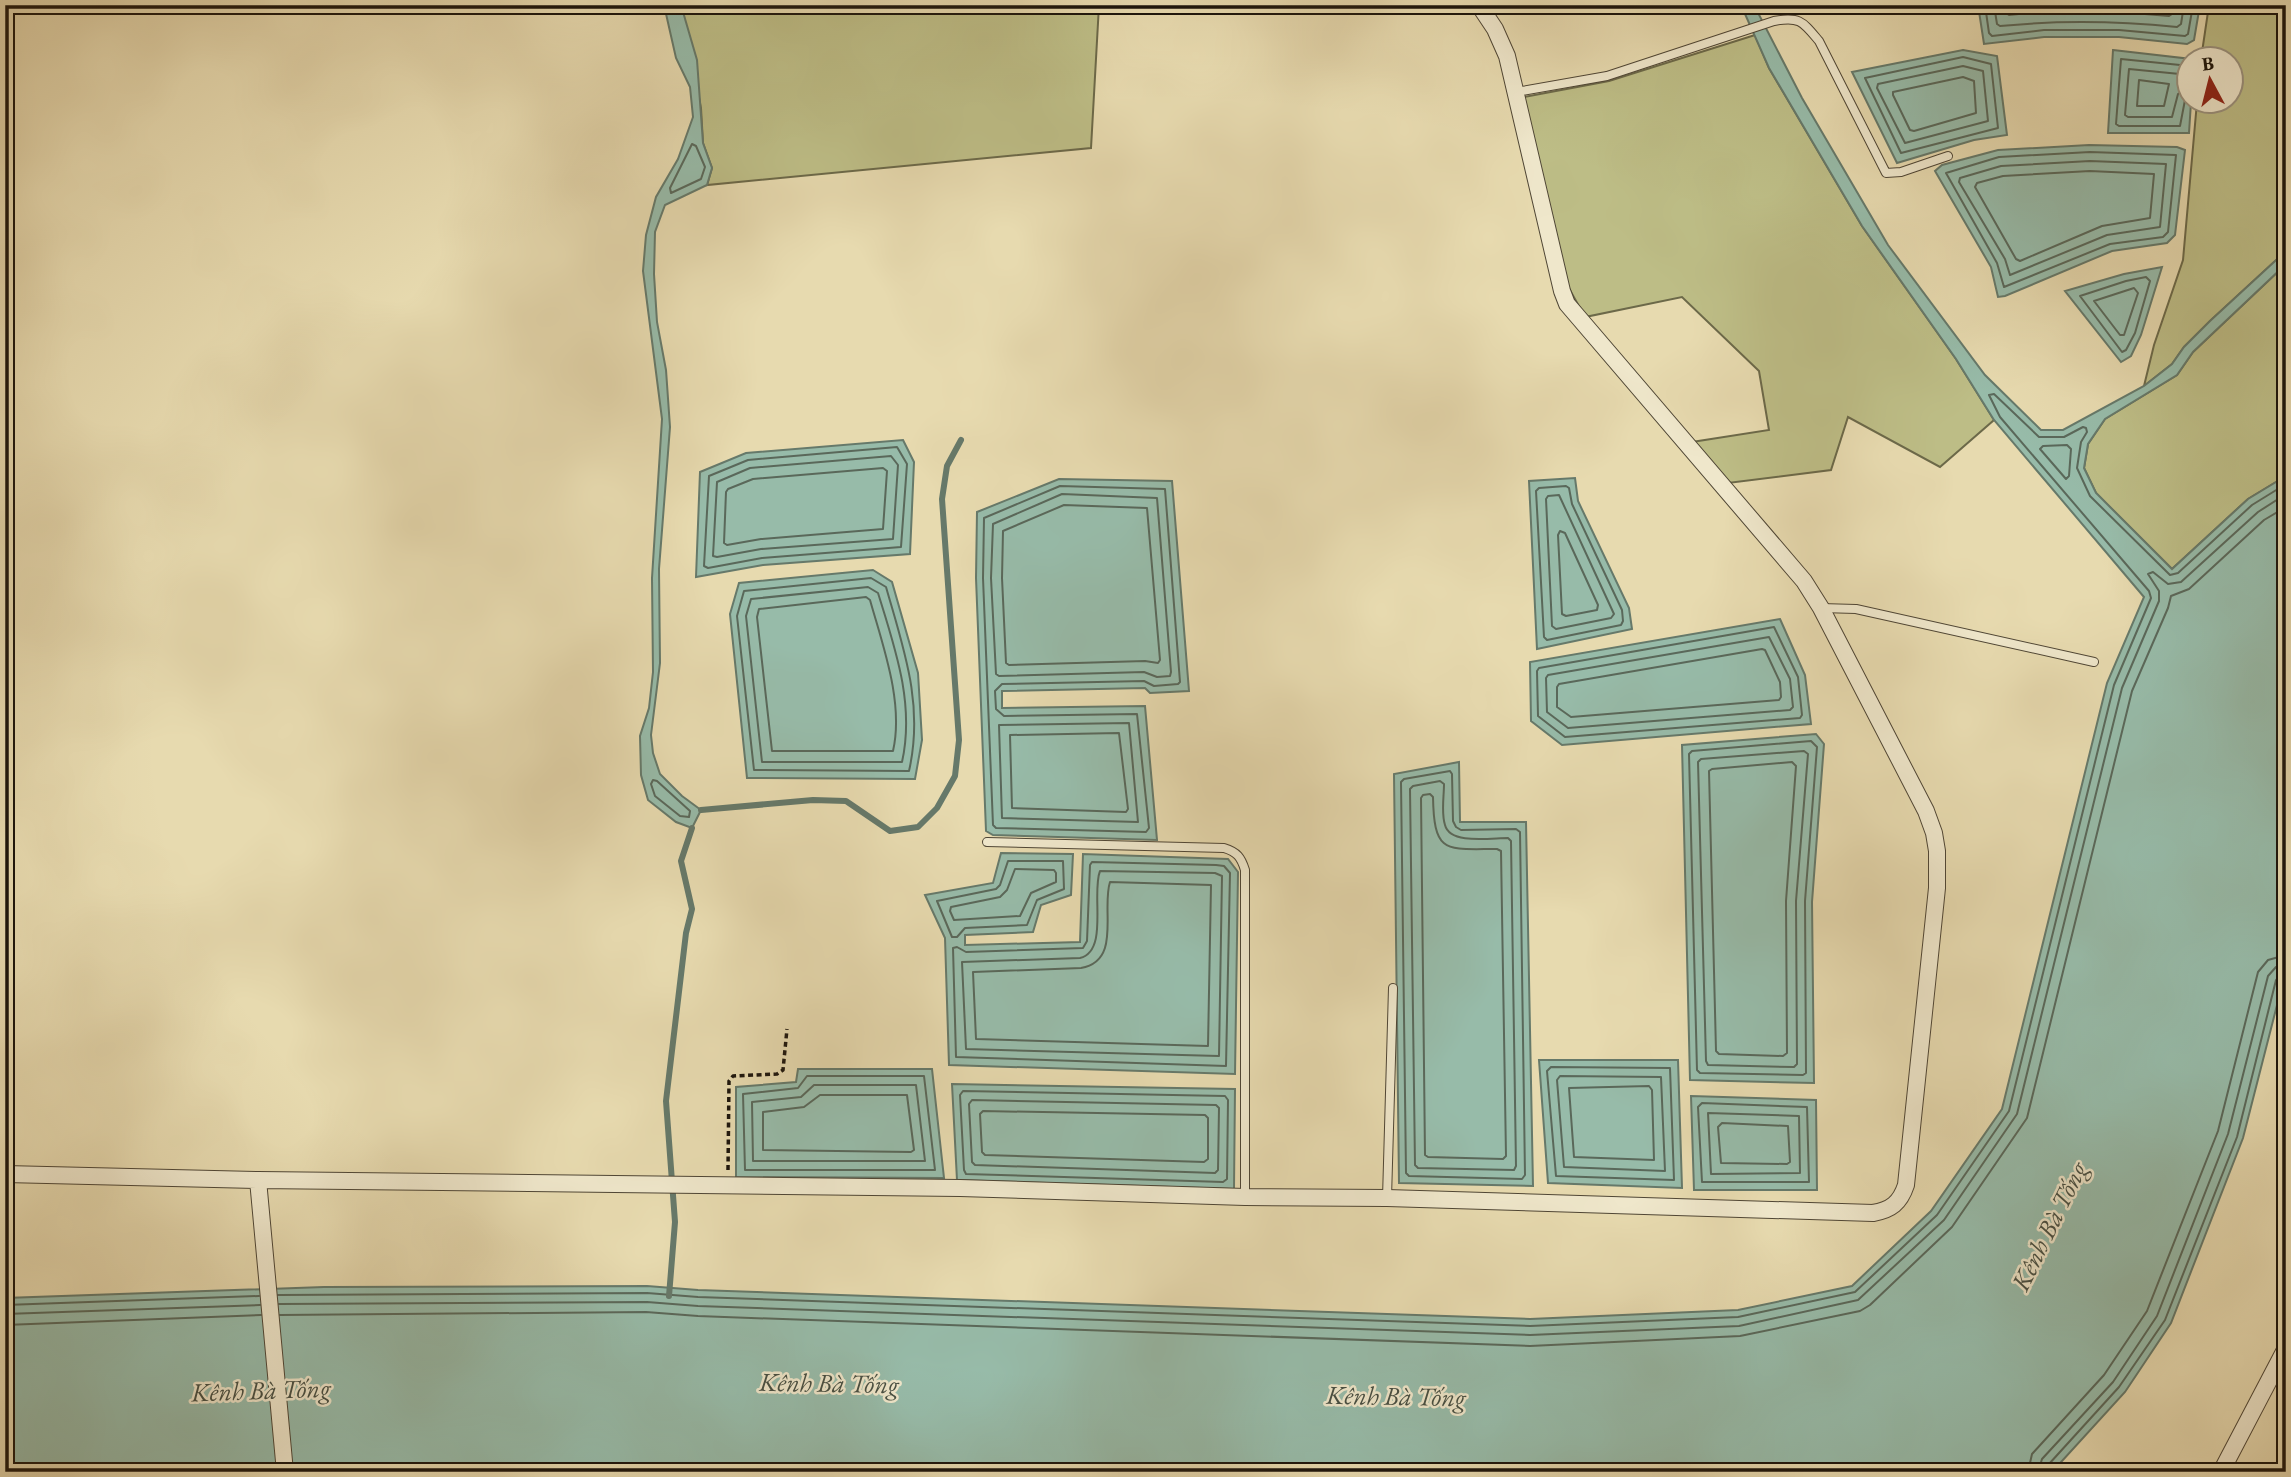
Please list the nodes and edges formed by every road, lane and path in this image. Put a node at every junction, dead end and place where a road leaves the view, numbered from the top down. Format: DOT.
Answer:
graph roads {
  1 [pos="1479,5"];
  2 [pos="1516,92"];
  3 [pos="1948,156"];
  4 [pos="1821,608"];
  5 [pos="2094,662"];
  6 [pos="987,842"];
  7 [pos="1393,988"];
  8 [pos="787,1029"];
  9 [pos="5,1174"];
  10 [pos="258,1180"];
  11 [pos="728,1186"];
  12 [pos="1245,1196"];
  13 [pos="1387,1198"];
  14 [pos="2286,1349"];
  15 [pos="285,1472"];
  16 [pos="2221,1472"];
  1 -- 2 [label="street"];
  2 -- 3 [label="lane"];
  2 -- 4 [label="street"];
  4 -- 5 [label="lane"];
  4 -- 13 [label="street"];
  6 -- 12 [label="lane"];
  7 -- 13 [label="lane"];
  8 -- 11 [label="path"];
  9 -- 10 [label="street"];
  10 -- 11 [label="street"];
  10 -- 15 [label="street"];
  11 -- 12 [label="street"];
  12 -- 13 [label="street"];
  14 -- 16 [label="street"];
}
